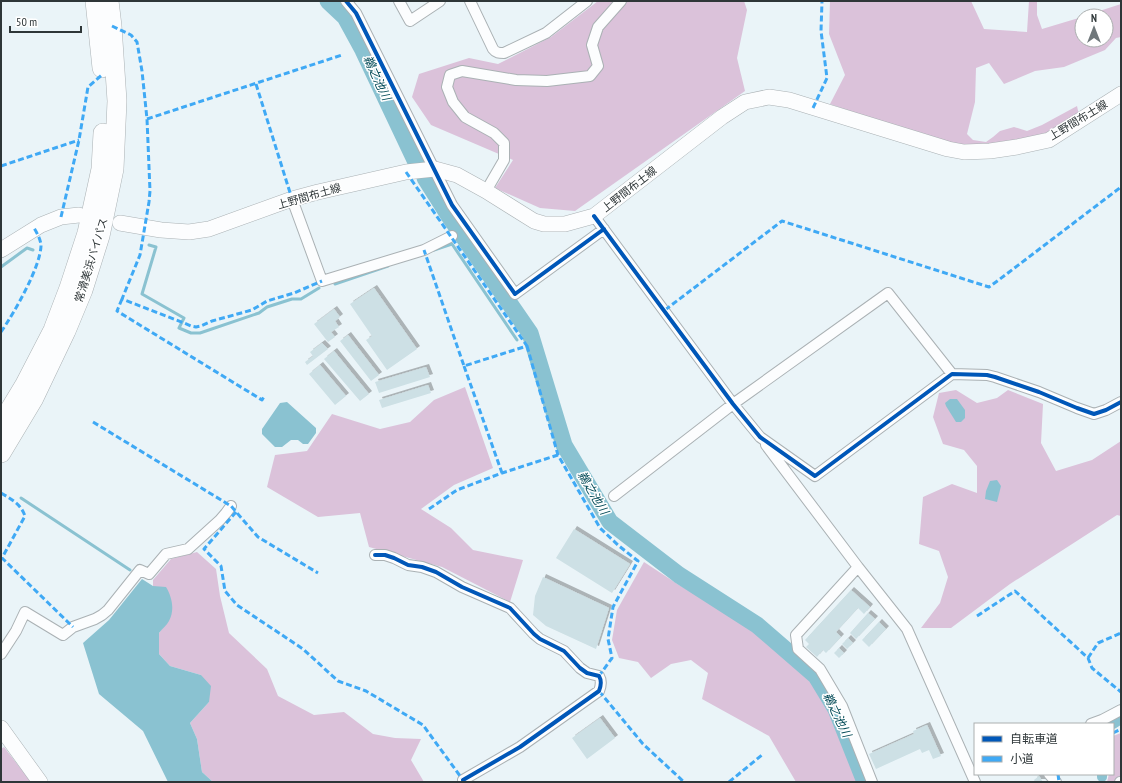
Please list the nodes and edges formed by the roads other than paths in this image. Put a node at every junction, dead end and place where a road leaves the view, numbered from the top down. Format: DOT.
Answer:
graph roads {
  1 [pos="95,1"];
  2 [pos="109,1"];
  3 [pos="346,1"];
  4 [pos="399,1"];
  5 [pos="440,1"];
  6 [pos="470,1"];
  7 [pos="587,1"];
  8 [pos="621,1"];
  9 [pos="1121,94"];
  10 [pos="435,169"];
  11 [pos="486,191"];
  12 [pos="292,199"];
  13 [pos="80,215"];
  14 [pos="594,216"];
  15 [pos="120,223"];
  16 [pos="604,229"];
  17 [pos="452,236"];
  18 [pos="1,250"];
  19 [pos="952,374"];
  20 [pos="1121,402"];
  21 [pos="733,404"];
  22 [pos="1,424"];
  23 [pos="760,437"];
  24 [pos="1,453"];
  25 [pos="614,496"];
  26 [pos="230,506"];
  27 [pos="375,555"];
  28 [pos="858,567"];
  29 [pos="1,654"];
  30 [pos="1121,710"];
  31 [pos="1094,723"];
  32 [pos="1,728"];
  33 [pos="40,782"];
  34 [pos="464,782"];
  35 [pos="872,782"];
  36 [pos="975,782"];
  1 -- 22 [label="highway, 常滑美浜バイパス"];
  2 -- 24 [label="highway, 常滑美浜バイパス"];
  3 -- 10 [label="street"];
  4 -- 5 [label="street"];
  6 -- 7 [label="street"];
  8 -- 11 [label="street"];
  9 -- 14 [label="main road, 上野間布土線"];
  10 -- 11 [label="main road, 上野間布土線"];
  10 -- 12 [label="main road, 上野間布土線"];
  10 -- 16 [label="street"];
  11 -- 14 [label="main road, 上野間布土線"];
  12 -- 15 [label="main road, 上野間布土線"];
  12 -- 17 [label="street"];
  13 -- 18 [label="main road"];
  14 -- 16 [label="street"];
  16 -- 21 [label="street"];
  19 -- 20 [label="street"];
  19 -- 21 [label="street"];
  19 -- 23 [label="street"];
  21 -- 23 [label="street"];
  21 -- 25 [label="street"];
  23 -- 28 [label="street"];
  26 -- 29 [label="street"];
  27 -- 34 [label="street"];
  28 -- 35 [label="street"];
  28 -- 36 [label="street"];
  30 -- 31 [label="street"];
  32 -- 33 [label="main road"];
}
